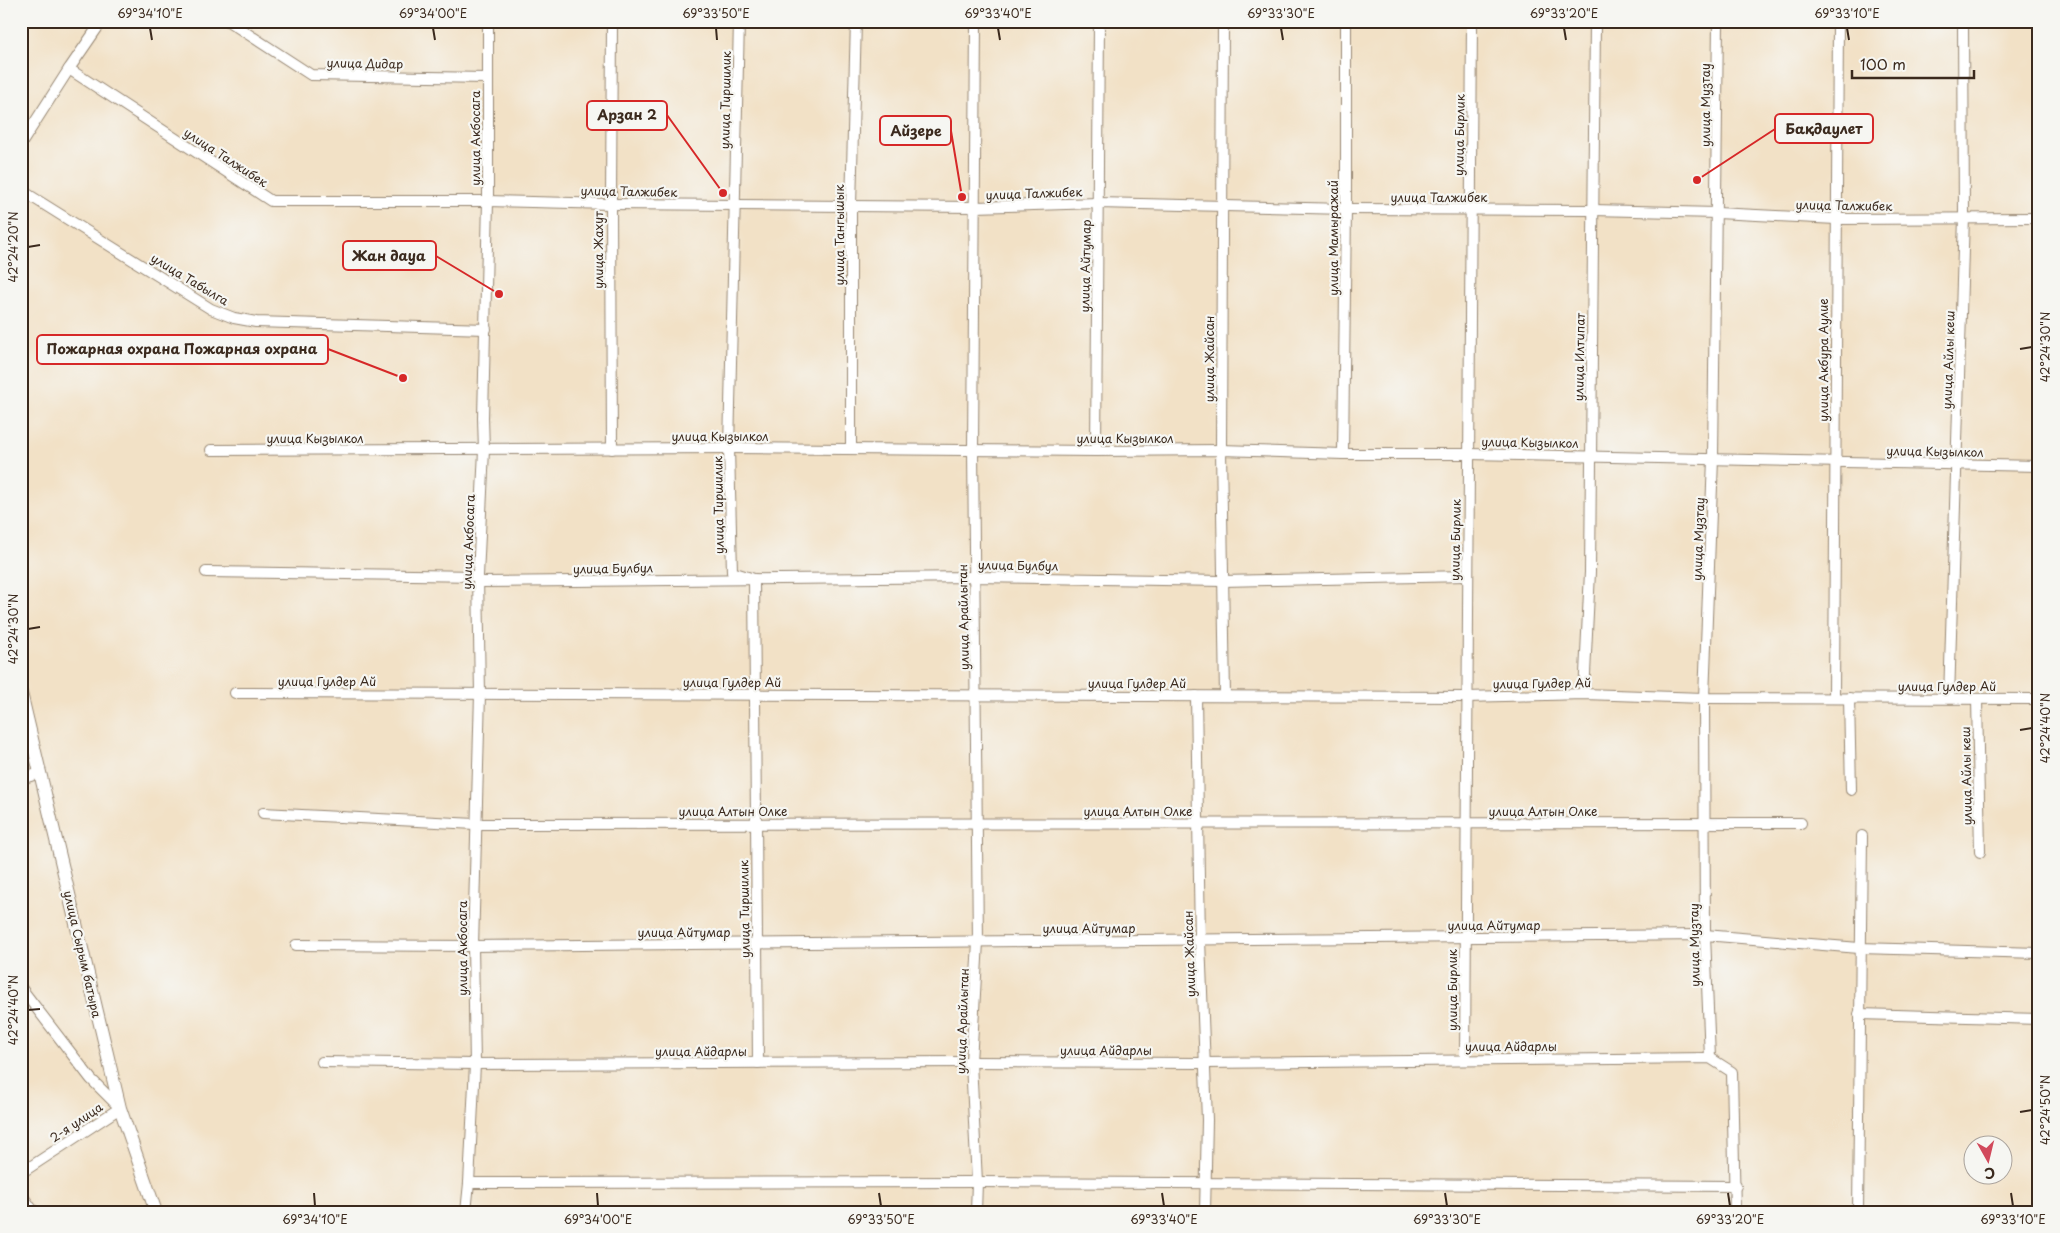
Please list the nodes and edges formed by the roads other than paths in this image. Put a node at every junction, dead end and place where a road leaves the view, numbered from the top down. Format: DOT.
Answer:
graph roads {
  1 [pos="102,21"];
  2 [pos="228,21"];
  3 [pos="488,21"];
  4 [pos="612,21"];
  5 [pos="739,21"];
  6 [pos="856,21"];
  7 [pos="976,21"];
  8 [pos="1099,21"];
  9 [pos="1223,21"];
  10 [pos="1346,21"];
  11 [pos="1472,21"];
  12 [pos="1595,21"];
  13 [pos="1718,21"];
  14 [pos="1838,21"];
  15 [pos="1963,21"];
  16 [pos="68,69"];
  17 [pos="487,78"];
  18 [pos="21,144"];
  19 [pos="21,190"];
  20 [pos="488,200"];
  21 [pos="1098,203"];
  22 [pos="611,204"];
  23 [pos="735,205"];
  24 [pos="851,205"];
  25 [pos="975,207"];
  26 [pos="1222,207"];
  27 [pos="1346,209"];
  28 [pos="1471,210"];
  29 [pos="1593,210"];
  30 [pos="1717,213"];
  31 [pos="1964,217"];
  32 [pos="2039,218"];
  33 [pos="1836,219"];
  34 [pos="486,329"];
  35 [pos="729,448"];
  36 [pos="612,449"];
  37 [pos="973,449"];
  38 [pos="211,450"];
  39 [pos="484,450"];
  40 [pos="851,450"];
  41 [pos="1221,450"];
  42 [pos="1096,451"];
  43 [pos="1343,454"];
  44 [pos="1468,454"];
  45 [pos="1591,456"];
  46 [pos="1713,459"];
  47 [pos="1835,461"];
  48 [pos="1958,464"];
  49 [pos="2039,466"];
  50 [pos="206,572"];
  51 [pos="1467,576"];
  52 [pos="975,577"];
  53 [pos="479,579"];
  54 [pos="754,579"];
  55 [pos="1223,581"];
  56 [pos="21,693"];
  57 [pos="235,693"];
  58 [pos="480,694"];
  59 [pos="755,694"];
  60 [pos="1584,694"];
  61 [pos="977,695"];
  62 [pos="1196,696"];
  63 [pos="1225,696"];
  64 [pos="1466,697"];
  65 [pos="1704,698"];
  66 [pos="1834,698"];
  67 [pos="1849,698"];
  68 [pos="1949,698"];
  69 [pos="1977,698"];
  70 [pos="2039,699"];
  71 [pos="40,773"];
  72 [pos="21,780"];
  73 [pos="1851,790"];
  74 [pos="263,814"];
  75 [pos="1466,823"];
  76 [pos="1800,823"];
  77 [pos="476,824"];
  78 [pos="756,824"];
  79 [pos="977,824"];
  80 [pos="1198,824"];
  81 [pos="1705,824"];
  82 [pos="1862,836"];
  83 [pos="1980,852"];
  84 [pos="1705,935"];
  85 [pos="1465,938"];
  86 [pos="1200,940"];
  87 [pos="978,942"];
  88 [pos="757,944"];
  89 [pos="296,945"];
  90 [pos="473,946"];
  91 [pos="1859,948"];
  92 [pos="2039,953"];
  93 [pos="21,988"];
  94 [pos="1859,1014"];
  95 [pos="2039,1018"];
  96 [pos="1710,1058"];
  97 [pos="1465,1059"];
  98 [pos="322,1062"];
  99 [pos="971,1062"];
  100 [pos="758,1063"];
  101 [pos="1204,1063"];
  102 [pos="475,1064"];
  103 [pos="120,1108"];
  104 [pos="21,1174"];
  105 [pos="977,1182"];
  106 [pos="469,1183"];
  107 [pos="1206,1183"];
  108 [pos="1736,1186"];
  109 [pos="21,1194"];
  110 [pos="34,1212"];
  111 [pos="156,1212"];
  112 [pos="466,1212"];
  113 [pos="976,1212"];
  114 [pos="1206,1212"];
  115 [pos="1735,1212"];
  116 [pos="1858,1212"];
  1 -- 16 [label="street"];
  2 -- 17 [label="street, улица Дидар"];
  3 -- 17 [label="street, улица Акбосага"];
  4 -- 22 [label="street, улица Жахут"];
  5 -- 23 [label="street, улица Тиршилик"];
  6 -- 24 [label="street, улица Тангышык"];
  7 -- 25 [label="street, улица Арайлытан"];
  8 -- 21 [label="street, улица Айтумар"];
  9 -- 26 [label="street, улица Жайсан"];
  10 -- 27 [label="street, улица Мамыражай"];
  11 -- 28 [label="street, улица Бирлик"];
  12 -- 29 [label="street, улица Илтипат"];
  13 -- 30 [label="street, улица Музтау"];
  14 -- 33 [label="street, улица Акбура Аулие"];
  15 -- 31 [label="street, улица Айлы кеш"];
  16 -- 18 [label="street"];
  16 -- 20 [label="street, улица Талжибек"];
  17 -- 20 [label="street, улица Акбосага"];
  19 -- 34 [label="street, улица Табылга"];
  20 -- 22 [label="street, улица Талжибек"];
  20 -- 34 [label="street, улица Акбосага"];
  21 -- 25 [label="street, улица Талжибек"];
  21 -- 26 [label="street, улица Талжибек"];
  21 -- 42 [label="street, улица Айтумар"];
  22 -- 23 [label="street, улица Талжибек"];
  22 -- 36 [label="street, улица Жахут"];
  23 -- 24 [label="street, улица Талжибек"];
  23 -- 35 [label="street, улица Тиршилик"];
  24 -- 25 [label="street, улица Талжибек"];
  24 -- 40 [label="street, улица Тангышык"];
  25 -- 37 [label="street, улица Арайлытан"];
  26 -- 27 [label="street, улица Талжибек"];
  26 -- 41 [label="street, улица Жайсан"];
  27 -- 28 [label="street, улица Талжибек"];
  27 -- 43 [label="street, улица Мамыражай"];
  28 -- 29 [label="street, улица Талжибек"];
  28 -- 44 [label="street, улица Бирлик"];
  29 -- 30 [label="street, улица Талжибек"];
  29 -- 45 [label="street, улица Илтипат"];
  30 -- 33 [label="street, улица Талжибек"];
  30 -- 46 [label="street, улица Музтау"];
  31 -- 32 [label="street, улица Талжибек"];
  31 -- 33 [label="street, улица Талжибек"];
  31 -- 48 [label="street, улица Айлы кеш"];
  33 -- 47 [label="street, улица Акбура Аулие"];
  34 -- 39 [label="street, улица Акбосага"];
  35 -- 36 [label="street, улица Кызылкол"];
  35 -- 40 [label="street, улица Кызылкол"];
  35 -- 54 [label="street, улица Тиршилик"];
  36 -- 39 [label="street, улица Кызылкол"];
  37 -- 40 [label="street, улица Кызылкол"];
  37 -- 42 [label="street, улица Кызылкол"];
  37 -- 52 [label="street, улица Арайлытан"];
  38 -- 39 [label="street, улица Кызылкол"];
  39 -- 53 [label="street, улица Акбосага"];
  41 -- 42 [label="street, улица Кызылкол"];
  41 -- 43 [label="street, улица Кызылкол"];
  41 -- 55 [label="street, улица Жайсан"];
  43 -- 44 [label="street, улица Кызылкол"];
  44 -- 45 [label="street, улица Кызылкол"];
  44 -- 51 [label="street, улица Бирлик"];
  45 -- 46 [label="street, улица Кызылкол"];
  45 -- 60 [label="street, улица Илтипат"];
  46 -- 47 [label="street, улица Кызылкол"];
  46 -- 65 [label="street, улица Музтау"];
  47 -- 48 [label="street, улица Кызылкол"];
  47 -- 66 [label="street, улица Акбура Аулие"];
  48 -- 49 [label="street, улица Кызылкол"];
  48 -- 68 [label="street, улица Айлы кеш"];
  50 -- 53 [label="street, улица Булбул"];
  51 -- 55 [label="street, улица Булбул"];
  51 -- 64 [label="street, улица Бирлик"];
  52 -- 54 [label="street, улица Булбул"];
  52 -- 55 [label="street, улица Булбул"];
  52 -- 61 [label="street, улица Арайлытан"];
  53 -- 54 [label="street, улица Булбул"];
  53 -- 58 [label="street, улица Акбосага"];
  54 -- 59 [label="street, улица Тиршилик"];
  55 -- 63 [label="street, улица Жайсан"];
  56 -- 71 [label="street, улица Сырым батыра"];
  57 -- 58 [label="street, улица Гулдер Ай"];
  58 -- 59 [label="street, улица Гулдер Ай"];
  58 -- 77 [label="street, улица Акбосага"];
  59 -- 61 [label="street, улица Гулдер Ай"];
  59 -- 78 [label="street, улица Тиршилик"];
  60 -- 64 [label="street, улица Гулдер Ай"];
  60 -- 65 [label="street, улица Гулдер Ай"];
  61 -- 62 [label="street, улица Гулдер Ай"];
  61 -- 79 [label="street, улица Арайлытан"];
  62 -- 63 [label="street, улица Гулдер Ай"];
  62 -- 80 [label="street, улица Жайсан"];
  63 -- 64 [label="street, улица Гулдер Ай"];
  64 -- 75 [label="street, улица Бирлик"];
  65 -- 66 [label="street, улица Гулдер Ай"];
  65 -- 81 [label="street, улица Музтау"];
  66 -- 67 [label="street, улица Гулдер Ай"];
  67 -- 68 [label="street, улица Гулдер Ай"];
  67 -- 73 [label="street"];
  68 -- 69 [label="street, улица Гулдер Ай"];
  69 -- 70 [label="street, улица Гулдер Ай"];
  69 -- 83 [label="street, улица Айлы кеш"];
  71 -- 72 [label="street"];
  71 -- 103 [label="street, улица Сырым батыра"];
  74 -- 77 [label="street, улица Алтын Олке"];
  75 -- 80 [label="street, улица Алтын Олке"];
  75 -- 81 [label="street, улица Алтын Олке"];
  75 -- 85 [label="street, улица Бирлик"];
  76 -- 81 [label="street, улица Алтын Олке"];
  77 -- 78 [label="street, улица Алтын Олке"];
  77 -- 90 [label="street, улица Акбосага"];
  78 -- 79 [label="street, улица Алтын Олке"];
  78 -- 88 [label="street, улица Тиршилик"];
  79 -- 80 [label="street, улица Алтын Олке"];
  79 -- 87 [label="street, улица Арайлытан"];
  80 -- 86 [label="street, улица Жайсан"];
  81 -- 84 [label="street, улица Музтау"];
  82 -- 91 [label="street"];
  84 -- 85 [label="street, улица Айтумар"];
  84 -- 91 [label="street, улица Айтумар"];
  84 -- 96 [label="street, улица Музтау"];
  85 -- 86 [label="street, улица Айтумар"];
  85 -- 97 [label="street, улица Бирлик"];
  86 -- 87 [label="street, улица Айтумар"];
  86 -- 101 [label="street, улица Жайсан"];
  87 -- 88 [label="street, улица Айтумар"];
  87 -- 99 [label="street, улица Арайлытан"];
  88 -- 90 [label="street, улица Айтумар"];
  88 -- 100 [label="street, улица Тиршилик"];
  89 -- 90 [label="street, улица Айтумар"];
  90 -- 102 [label="street, улица Акбосага"];
  91 -- 92 [label="street, улица Айтумар"];
  91 -- 94 [label="street"];
  93 -- 103 [label="street"];
  94 -- 95 [label="street"];
  94 -- 116 [label="street"];
  96 -- 97 [label="street, улица Айдарлы"];
  96 -- 108 [label="street"];
  97 -- 101 [label="street, улица Айдарлы"];
  98 -- 102 [label="street, улица Айдарлы"];
  99 -- 100 [label="street, улица Айдарлы"];
  99 -- 101 [label="street, улица Айдарлы"];
  99 -- 105 [label="street, улица Арайлытан"];
  100 -- 102 [label="street, улица Айдарлы"];
  101 -- 107 [label="street, улица Жайсан"];
  102 -- 106 [label="street, улица Акбосага"];
  103 -- 104 [label="street, 2-я улица"];
  103 -- 111 [label="street, улица Сырым батыра"];
  105 -- 106 [label="street"];
  105 -- 107 [label="street"];
  105 -- 113 [label="street, улица Арайлытан"];
  106 -- 112 [label="street, улица Акбосага"];
  107 -- 108 [label="street"];
  107 -- 114 [label="street, улица Жайсан"];
  108 -- 115 [label="street"];
  109 -- 110 [label="street"];
}
